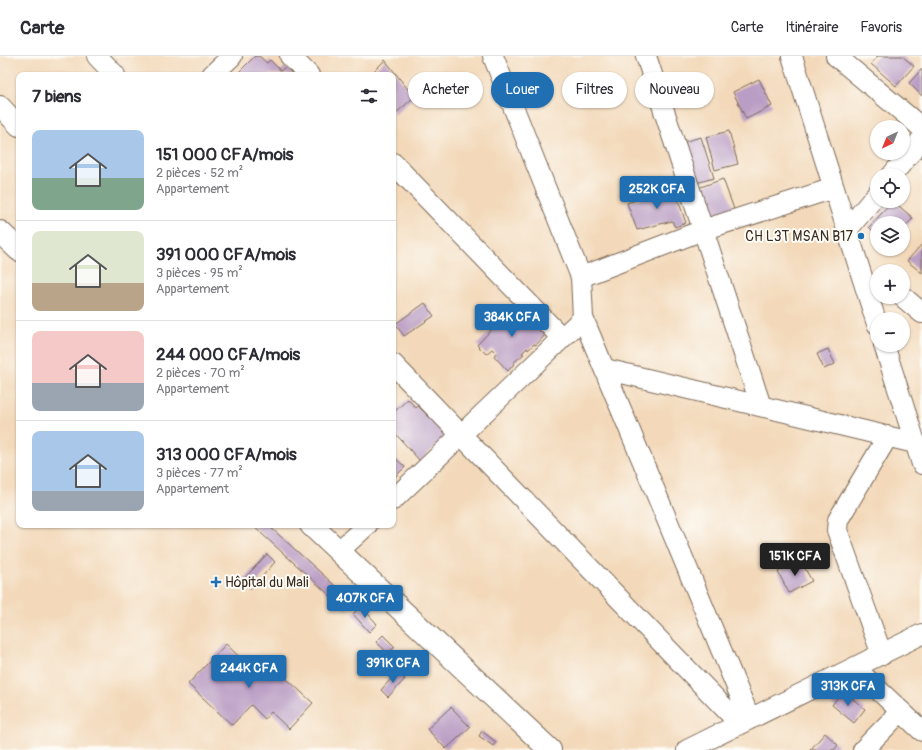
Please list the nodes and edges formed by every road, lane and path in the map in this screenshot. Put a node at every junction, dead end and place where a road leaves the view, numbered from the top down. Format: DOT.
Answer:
graph roads {
  1 [pos="97,56"];
  2 [pos="232,56"];
  3 [pos="290,56"];
  4 [pos="493,56"];
  5 [pos="646,56"];
  6 [pos="792,56"];
  7 [pos="836,56"];
  8 [pos="113,72"];
  9 [pos="215,72"];
  10 [pos="305,72"];
  11 [pos="0,106"];
  12 [pos="16,123"];
  13 [pos="922,128"];
  14 [pos="922,139"];
  15 [pos="396,165"];
  16 [pos="898,168"];
  17 [pos="834,188"];
  18 [pos="870,202"];
  19 [pos="703,230"];
  20 [pos="847,230"];
  21 [pos="0,232"];
  22 [pos="16,247"];
  23 [pos="856,259"];
  24 [pos="870,270"];
  25 [pos="581,277"];
  26 [pos="910,303"];
  27 [pos="873,312"];
  28 [pos="922,313"];
  29 [pos="583,318"];
  30 [pos="562,338"];
  31 [pos="886,352"];
  32 [pos="396,367"];
  33 [pos="605,369"];
  34 [pos="761,406"];
  35 [pos="461,435"];
  36 [pos="888,436"];
  37 [pos="915,443"];
  38 [pos="922,464"];
  39 [pos="396,497"];
  40 [pos="314,528"];
  41 [pos="364,528"];
  42 [pos="339,551"];
  43 [pos="922,634"];
  44 [pos="882,654"];
  45 [pos="855,668"];
  46 [pos="901,711"];
  47 [pos="745,722"];
  48 [pos="922,731"];
  49 [pos="550,750"];
  50 [pos="687,750"];
  51 [pos="863,750"];
  1 -- 8 [label="street"];
  2 -- 9 [label="street"];
  3 -- 10 [label="street"];
  4 -- 25 [label="street"];
  5 -- 19 [label="street"];
  6 -- 17 [label="street"];
  7 -- 13 [label="street"];
  11 -- 12 [label="street"];
  14 -- 16 [label="street"];
  15 -- 30 [label="street"];
  17 -- 19 [label="street"];
  17 -- 20 [label="street"];
  18 -- 20 [label="street"];
  19 -- 25 [label="street"];
  19 -- 34 [label="street"];
  20 -- 23 [label="street"];
  21 -- 22 [label="street"];
  23 -- 24 [label="street"];
  23 -- 27 [label="street"];
  25 -- 29 [label="street"];
  26 -- 28 [label="street"];
  29 -- 30 [label="street"];
  29 -- 33 [label="street"];
  30 -- 35 [label="street"];
  31 -- 37 [label="street"];
  32 -- 35 [label="street"];
  33 -- 34 [label="street"];
  33 -- 47 [label="street"];
  34 -- 36 [label="street"];
  35 -- 39 [label="street"];
  35 -- 47 [label="street"];
  36 -- 37 [label="street"];
  36 -- 44 [label="street"];
  37 -- 38 [label="street"];
  40 -- 42 [label="street"];
  41 -- 42 [label="street"];
  42 -- 49 [label="street"];
  43 -- 44 [label="street"];
  44 -- 45 [label="street"];
  45 -- 46 [label="street"];
  45 -- 47 [label="street"];
  46 -- 48 [label="street"];
  46 -- 51 [label="street"];
  47 -- 50 [label="street"];
}
